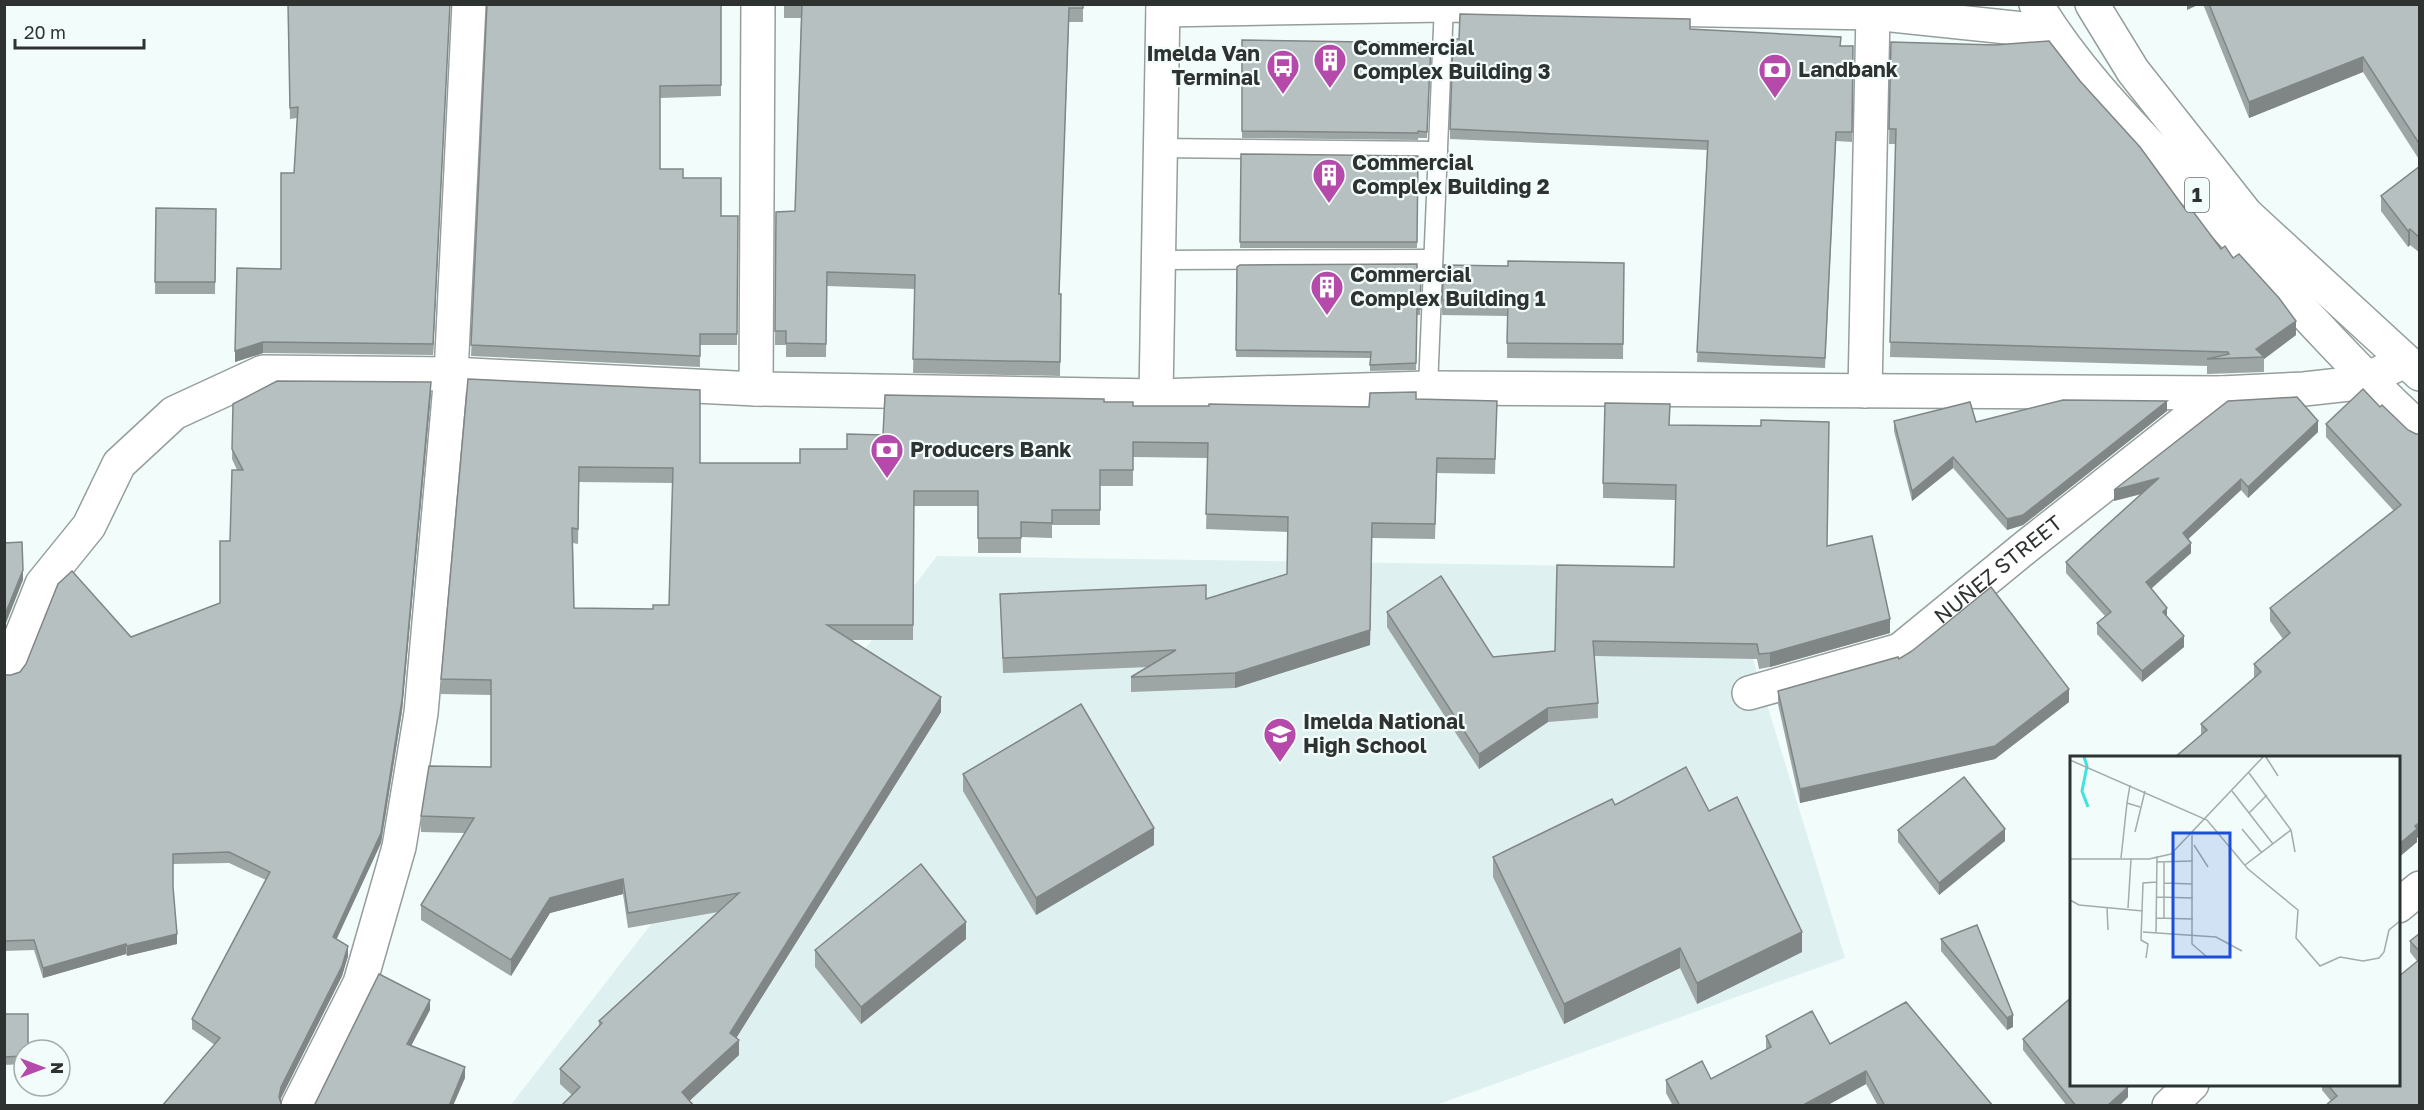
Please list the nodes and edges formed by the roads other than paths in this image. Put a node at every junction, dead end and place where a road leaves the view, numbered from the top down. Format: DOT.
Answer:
graph roads {
  1 [pos="469,4"];
  2 [pos="758,4"];
  3 [pos="2036,4"];
  4 [pos="2092,4"];
  5 [pos="1444,5"];
  6 [pos="1163,7"];
  7 [pos="1872,9"];
  8 [pos="2053,32"];
  9 [pos="1160,148"];
  10 [pos="1438,151"];
  11 [pos="1433,259"];
  12 [pos="1158,260"];
  13 [pos="2412,368"];
  14 [pos="451,374"];
  15 [pos="2366,379"];
  16 [pos="1428,388"];
  17 [pos="756,389"];
  18 [pos="1865,391"];
  19 [pos="2221,393"];
  20 [pos="1156,396"];
  21 [pos="2420,429"];
  22 [pos="9,667"];
  23 [pos="1749,693"];
  24 [pos="2420,888"];
  25 [pos="2400,904"];
  26 [pos="2190,1086"];
  27 [pos="298,1106"];
  28 [pos="2169,1106"];
  1 -- 14 [label="main road"];
  2 -- 17 [label="main road"];
  3 -- 8 [label="main road, 1"];
  4 -- 13 [label="main road, 1"];
  5 -- 6 [label="main road"];
  5 -- 7 [label="main road"];
  5 -- 10 [label="lane"];
  6 -- 9 [label="main road"];
  7 -- 8 [label="main road"];
  7 -- 18 [label="main road"];
  8 -- 15 [label="main road, 1"];
  9 -- 10 [label="lane"];
  9 -- 12 [label="main road"];
  10 -- 11 [label="lane"];
  11 -- 12 [label="lane"];
  11 -- 16 [label="lane"];
  12 -- 20 [label="main road"];
  13 -- 15 [label="main road"];
  14 -- 17 [label="main road"];
  14 -- 22 [label="main road"];
  14 -- 27 [label="main road"];
  15 -- 19 [label="main road"];
  15 -- 21 [label="main road, 1"];
  16 -- 18 [label="main road"];
  16 -- 20 [label="main road"];
  17 -- 20 [label="main road"];
  18 -- 19 [label="main road"];
  19 -- 23 [label="main road, NUÑEZ STREET"];
  24 -- 25 [label="main road"];
  26 -- 28 [label="main road"];
}
